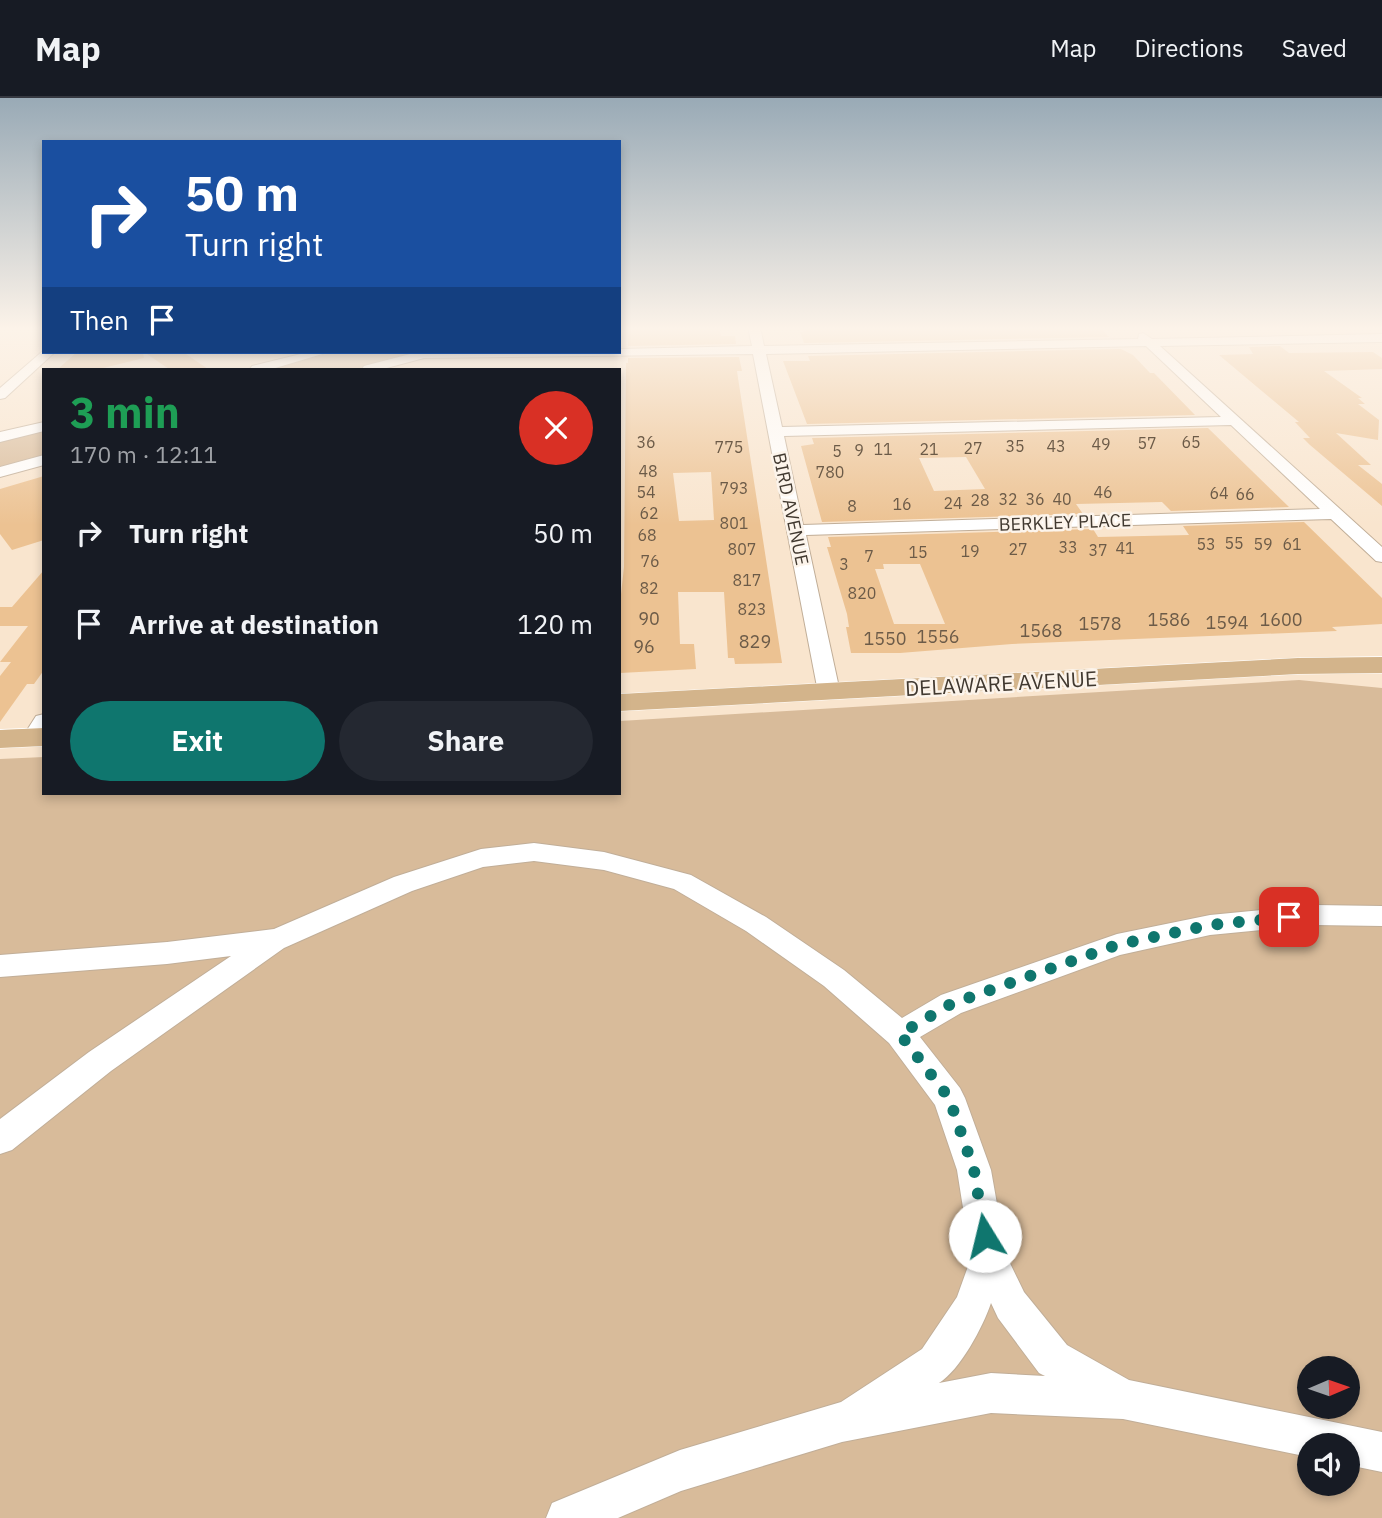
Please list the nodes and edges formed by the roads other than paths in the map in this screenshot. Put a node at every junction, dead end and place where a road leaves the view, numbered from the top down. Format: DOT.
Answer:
graph roads {
  1 [pos="767,393"];
  2 [pos="1203,393"];
  3 [pos="1233,421"];
  4 [pos="42,426"];
  5 [pos="775,432"];
  6 [pos="0,437"];
  7 [pos="42,461"];
  8 [pos="0,472"];
  9 [pos="1335,514"];
  10 [pos="795,530"];
  11 [pos="1382,557"];
  12 [pos="1382,665"];
  13 [pos="830,692"];
  14 [pos="621,703"];
  15 [pos="40,732"];
  16 [pos="0,739"];
  17 [pos="1382,916"];
  18 [pos="278,939"];
  19 [pos="0,966"];
  20 [pos="900,1034"];
  21 [pos="0,1139"];
  22 [pos="989,1258"];
  23 [pos="1123,1399"];
  24 [pos="842,1422"];
  25 [pos="1382,1452"];
  26 [pos="567,1518"];
  1 -- 5 [label="street, BIRD AVENUE"];
  2 -- 3 [label="street"];
  3 -- 5 [label="street"];
  3 -- 9 [label="street"];
  4 -- 6 [label="street"];
  5 -- 10 [label="street, BIRD AVENUE"];
  7 -- 8 [label="street"];
  9 -- 10 [label="street, BERKLEY PLACE"];
  9 -- 11 [label="street"];
  10 -- 13 [label="street, BIRD AVENUE"];
  12 -- 13 [label="main road, DELAWARE AVENUE"];
  13 -- 14 [label="main road, DELAWARE AVENUE"];
  15 -- 16 [label="main road"];
  17 -- 20 [label="street"];
  18 -- 19 [label="street"];
  18 -- 20 [label="street"];
  18 -- 21 [label="street"];
  20 -- 22 [label="street"];
  22 -- 23 [label="street"];
  22 -- 24 [label="street"];
  23 -- 24 [label="street"];
  23 -- 25 [label="street"];
  24 -- 26 [label="street"];
}
